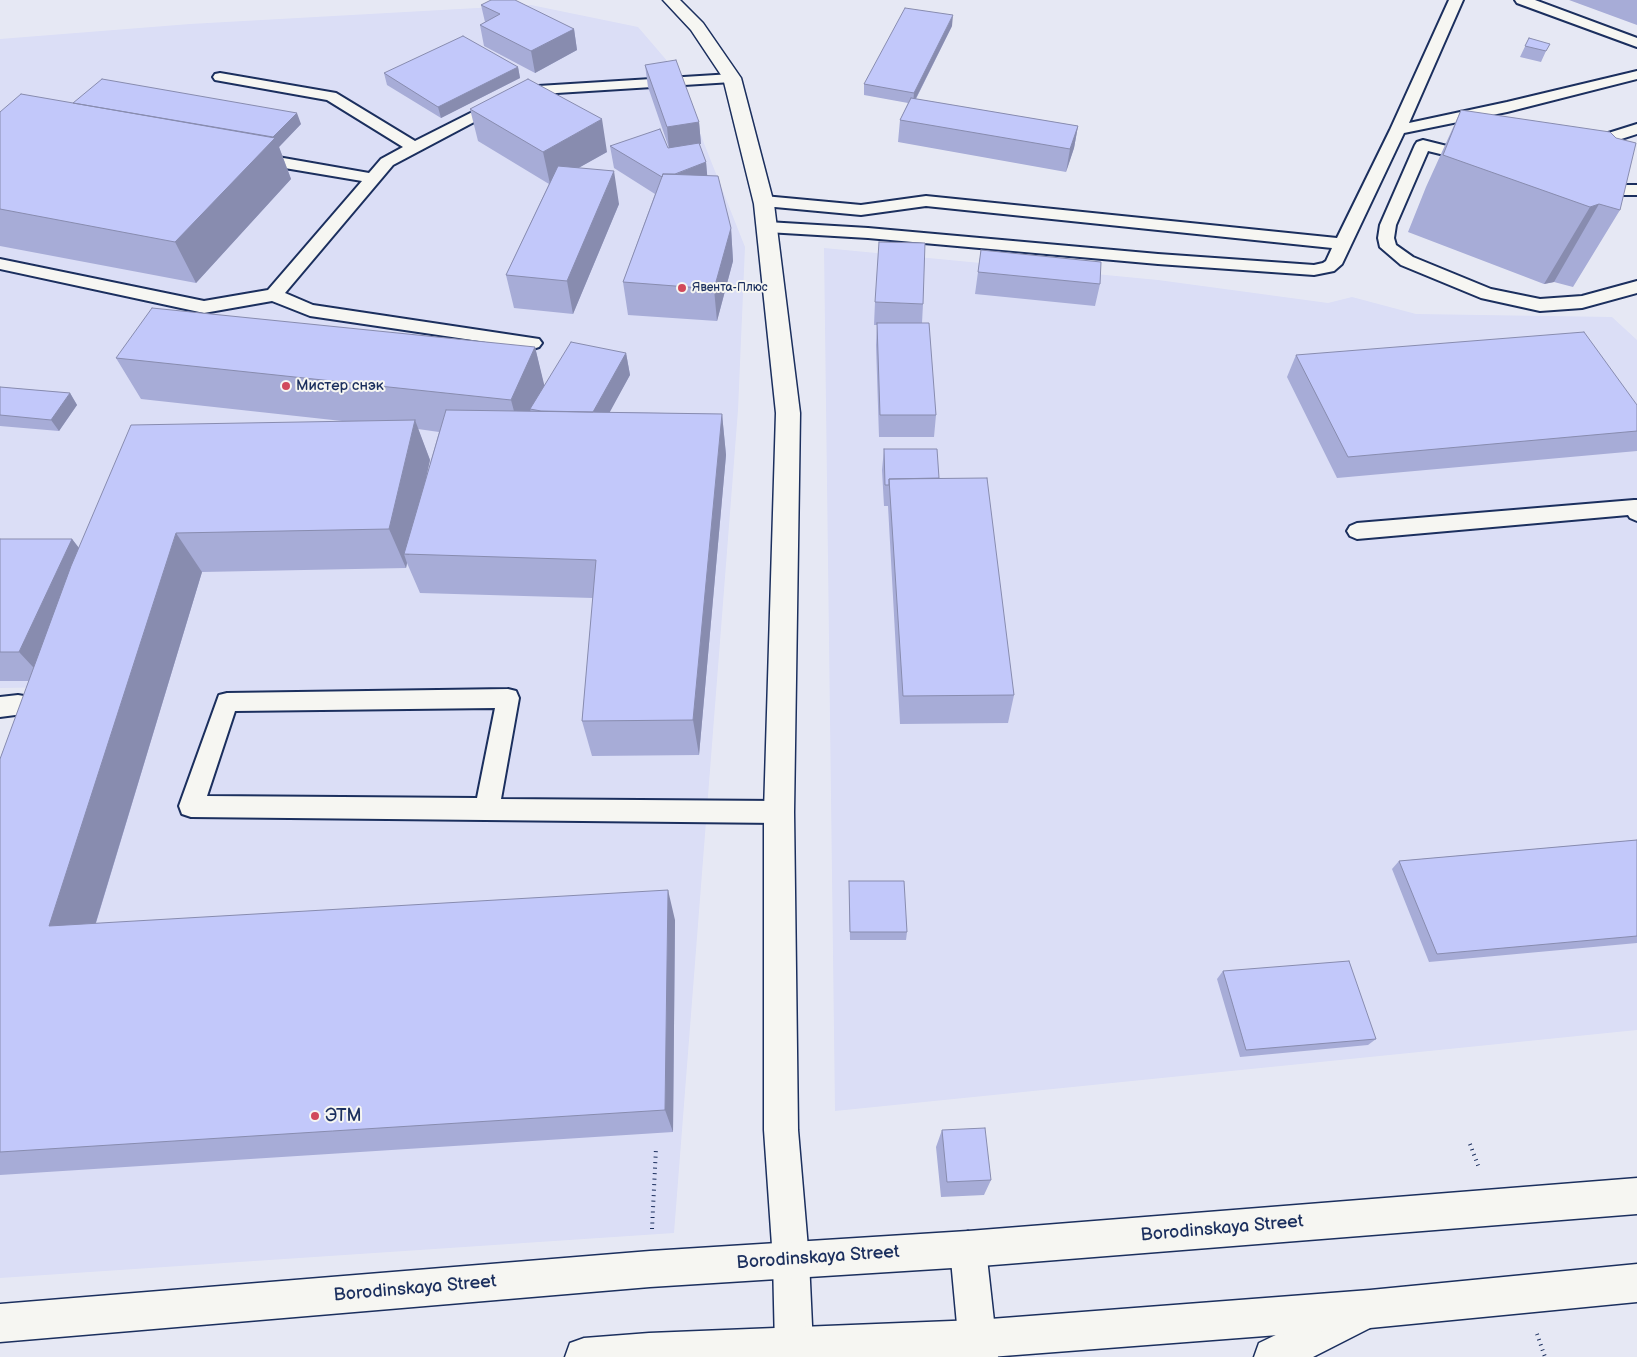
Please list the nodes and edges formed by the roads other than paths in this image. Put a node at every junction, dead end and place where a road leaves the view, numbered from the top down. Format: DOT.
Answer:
graph roads {
  1 [pos="671,0"];
  2 [pos="1456,0"];
  3 [pos="1522,0"];
  4 [pos="1637,43"];
  5 [pos="1637,75"];
  6 [pos="220,78"];
  7 [pos="732,78"];
  8 [pos="1637,129"];
  9 [pos="1398,130"];
  10 [pos="415,148"];
  11 [pos="236,154"];
  12 [pos="1490,160"];
  13 [pos="372,178"];
  14 [pos="1575,179"];
  15 [pos="1636,184"];
  16 [pos="764,201"];
  17 [pos="767,227"];
  18 [pos="1343,244"];
  19 [pos="0,264"];
  20 [pos="1637,288"];
  21 [pos="274,295"];
  22 [pos="533,343"];
  23 [pos="1637,513"];
  24 [pos="1357,531"];
  25 [pos="0,707"];
  26 [pos="25,749"];
  27 [pos="487,809"];
  28 [pos="779,812"];
  29 [pos="1637,1196"];
  30 [pos="968,1249"];
  31 [pos="791,1260"];
  32 [pos="1637,1283"];
  33 [pos="1370,1309"];
  34 [pos="0,1323"];
  35 [pos="794,1347"];
  36 [pos="978,1348"];
  37 [pos="653,1354"];
  38 [pos="584,1357"];
  39 [pos="1274,1357"];
  1 -- 7 [label="street"];
  2 -- 9 [label="lane"];
  3 -- 4 [label="lane"];
  5 -- 9 [label="lane"];
  6 -- 10 [label="lane"];
  7 -- 10 [label="lane"];
  7 -- 16 [label="street"];
  8 -- 15 [label="lane"];
  9 -- 18 [label="lane"];
  10 -- 13 [label="lane"];
  11 -- 13 [label="lane"];
  12 -- 20 [label="lane"];
  13 -- 21 [label="lane"];
  14 -- 15 [label="lane"];
  16 -- 17 [label="street"];
  16 -- 18 [label="lane"];
  17 -- 18 [label="lane"];
  17 -- 28 [label="street"];
  19 -- 21 [label="lane"];
  21 -- 22 [label="lane"];
  23 -- 24 [label="lane"];
  25 -- 26 [label="lane"];
  27 -- 27 [label="lane"];
  27 -- 28 [label="lane"];
  28 -- 31 [label="street"];
  29 -- 30 [label="street, Borodinskaya Street"];
  30 -- 31 [label="street, Borodinskaya Street"];
  30 -- 36 [label="street"];
  31 -- 34 [label="street, Borodinskaya Street"];
  31 -- 35 [label="street"];
  32 -- 33 [label="street"];
  33 -- 36 [label="street"];
  33 -- 39 [label="street"];
  35 -- 36 [label="street"];
  35 -- 37 [label="street"];
  37 -- 38 [label="street"];
}
